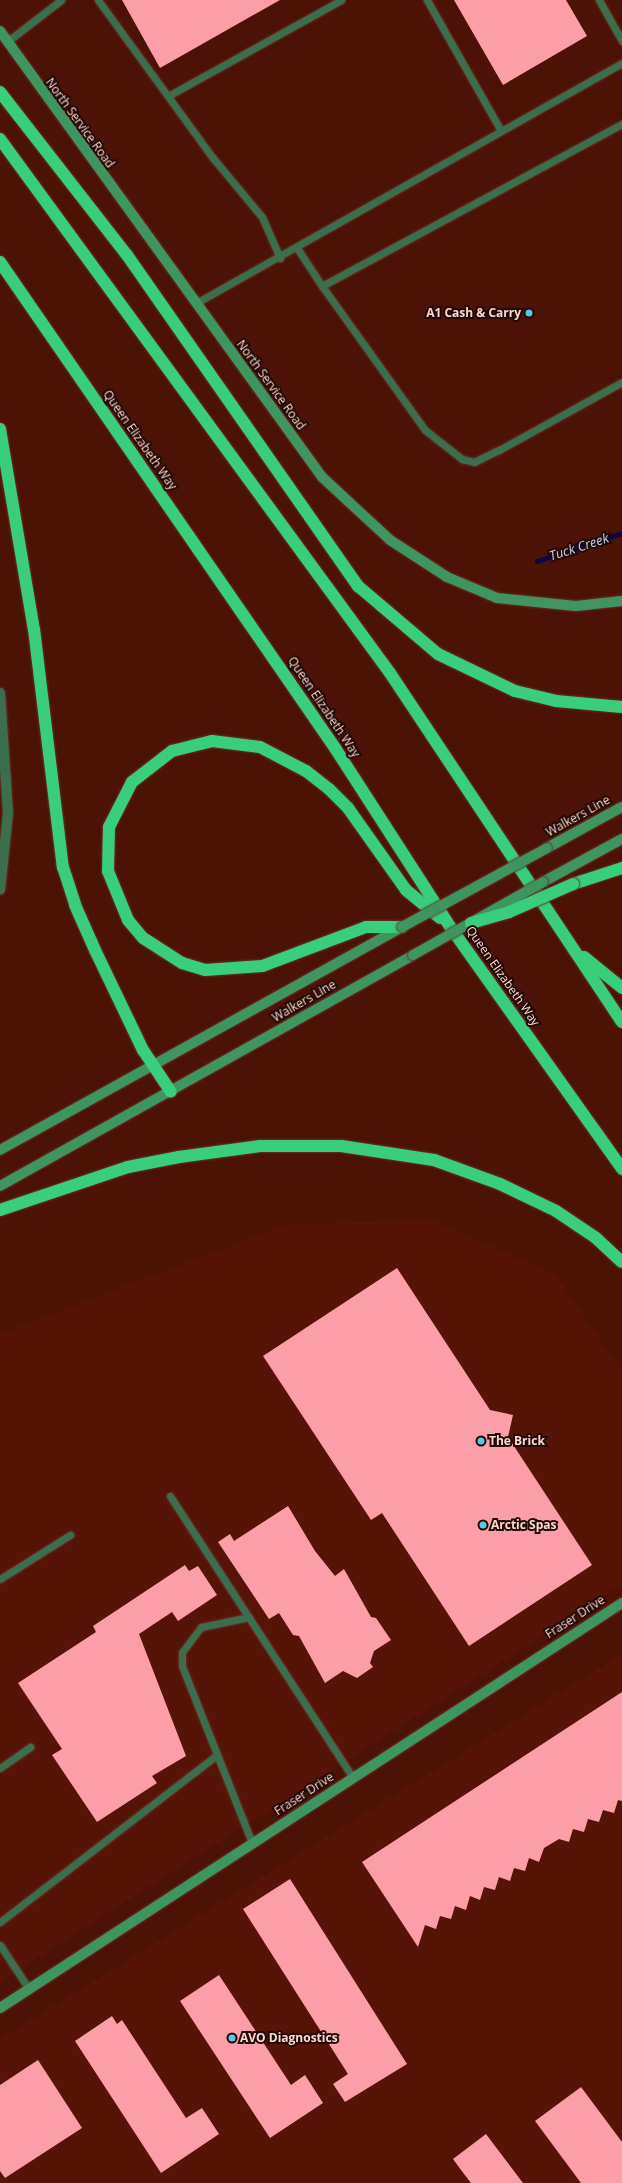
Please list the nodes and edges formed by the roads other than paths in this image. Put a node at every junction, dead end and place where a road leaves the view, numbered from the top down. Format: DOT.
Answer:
graph roads {
  1 [pos="61,0"];
  2 [pos="98,0"];
  3 [pos="341,0"];
  4 [pos="428,0"];
  5 [pos="599,0"];
  6 [pos="0,31"];
  7 [pos="8,41"];
  8 [pos="622,41"];
  9 [pos="622,63"];
  10 [pos="0,92"];
  11 [pos="168,96"];
  12 [pos="622,124"];
  13 [pos="501,131"];
  14 [pos="0,139"];
  15 [pos="297,248"];
  16 [pos="280,258"];
  17 [pos="0,262"];
  18 [pos="322,286"];
  19 [pos="196,303"];
  20 [pos="622,382"];
  21 [pos="0,429"];
  22 [pos="622,601"];
  23 [pos="390,673"];
  24 [pos="0,693"];
  25 [pos="622,708"];
  26 [pos="4,788"];
  27 [pos="622,807"];
  28 [pos="622,839"];
  29 [pos="622,868"];
  30 [pos="0,890"];
  31 [pos="471,923"];
  32 [pos="402,928"];
  33 [pos="451,928"];
  34 [pos="622,988"];
  35 [pos="622,1022"];
  36 [pos="154,1065"];
  37 [pos="170,1092"];
  38 [pos="0,1150"];
  39 [pos="622,1169"];
  40 [pos="0,1186"];
  41 [pos="0,1210"];
  42 [pos="622,1262"];
  43 [pos="170,1496"];
  44 [pos="70,1535"];
  45 [pos="0,1579"];
  46 [pos="622,1603"];
  47 [pos="249,1617"];
  48 [pos="30,1747"];
  49 [pos="217,1755"];
  50 [pos="0,1768"];
  51 [pos="353,1778"];
  52 [pos="252,1843"];
  53 [pos="0,1922"];
  54 [pos="0,1945"];
  55 [pos="29,1989"];
  56 [pos="0,2008"];
  1 -- 7 [label="lane"];
  2 -- 11 [label="lane"];
  3 -- 11 [label="lane"];
  4 -- 13 [label="lane"];
  5 -- 8 [label="lane"];
  6 -- 7 [label="street, North Service Road"];
  7 -- 19 [label="street, North Service Road"];
  9 -- 13 [label="lane"];
  10 -- 25 [label="highway"];
  11 -- 16 [label="lane"];
  12 -- 18 [label="lane"];
  13 -- 15 [label="lane"];
  14 -- 23 [label="highway"];
  15 -- 16 [label="lane"];
  15 -- 18 [label="lane"];
  16 -- 19 [label="lane"];
  17 -- 33 [label="highway, Queen Elizabeth Way"];
  18 -- 20 [label="lane"];
  19 -- 22 [label="street, North Service Road"];
  21 -- 36 [label="highway"];
  23 -- 34 [label="highway"];
  23 -- 35 [label="highway"];
  24 -- 26 [label="street"];
  26 -- 30 [label="street"];
  27 -- 32 [label="street, Walkers Line, bridge"];
  28 -- 31 [label="street, Walkers Line, bridge"];
  29 -- 31 [label="highway, bridge"];
  31 -- 37 [label="street, Walkers Line, bridge"];
  32 -- 33 [label="highway"];
  32 -- 36 [label="street, Walkers Line"];
  33 -- 39 [label="highway, Queen Elizabeth Way"];
  36 -- 37 [label="highway"];
  36 -- 38 [label="street, Walkers Line"];
  37 -- 40 [label="street, Walkers Line"];
  41 -- 42 [label="highway"];
  43 -- 47 [label="lane"];
  44 -- 45 [label="lane"];
  46 -- 51 [label="street, Fraser Drive"];
  47 -- 49 [label="lane"];
  47 -- 51 [label="lane"];
  48 -- 50 [label="lane"];
  49 -- 52 [label="lane"];
  49 -- 53 [label="lane"];
  51 -- 52 [label="street, Fraser Drive"];
  52 -- 55 [label="street, Fraser Drive"];
  54 -- 55 [label="lane"];
  55 -- 56 [label="street, Fraser Drive"];
}
